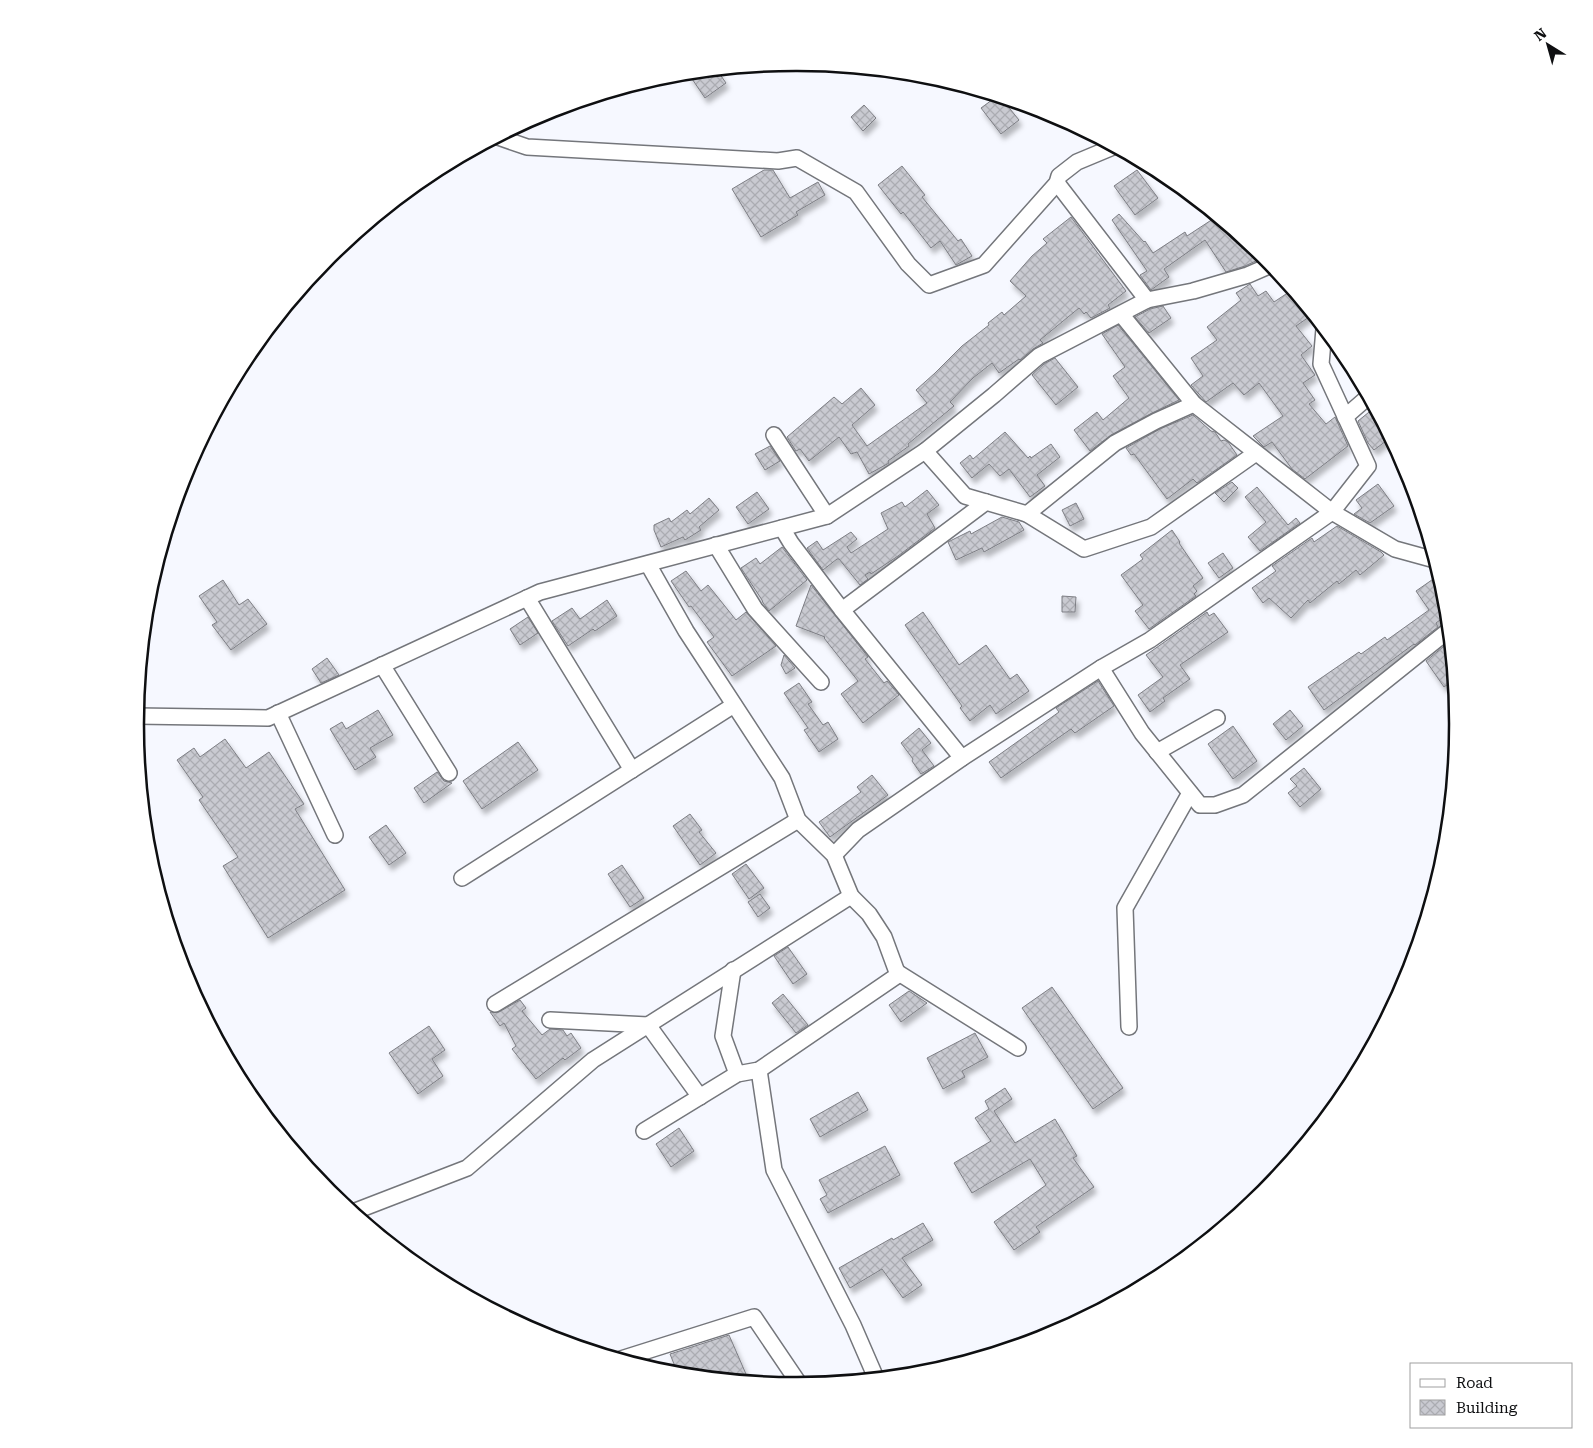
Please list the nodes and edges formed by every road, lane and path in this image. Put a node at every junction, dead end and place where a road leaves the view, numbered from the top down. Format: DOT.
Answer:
graph roads {
  1 [pos="506,140"];
  2 [pos="1106,150"];
  3 [pos="1057,184"];
  4 [pos="1263,268"];
  5 [pos="1147,300"];
  6 [pos="1121,314"];
  7 [pos="1323,339"];
  8 [pos="1364,401"];
  9 [pos="1194,404"];
  10 [pos="1346,417"];
  11 [pos="774,435"];
  12 [pos="925,451"];
  13 [pos="1256,453"];
  14 [pos="986,502"];
  15 [pos="1332,512"];
  16 [pos="1026,514"];
  17 [pos="827,516"];
  18 [pos="782,528"];
  19 [pos="716,545"];
  20 [pos="1428,558"];
  21 [pos="648,564"];
  22 [pos="528,598"];
  23 [pos="842,610"];
  24 [pos="1443,635"];
  25 [pos="382,665"];
  26 [pos="1100,668"];
  27 [pos="821,682"];
  28 [pos="734,705"];
  29 [pos="278,713"];
  30 [pos="144,716"];
  31 [pos="1217,718"];
  32 [pos="1157,752"];
  33 [pos="962,758"];
  34 [pos="632,770"];
  35 [pos="449,773"];
  36 [pos="1190,793"];
  37 [pos="798,820"];
  38 [pos="335,835"];
  39 [pos="834,855"];
  40 [pos="462,878"];
  41 [pos="851,896"];
  42 [pos="734,970"];
  43 [pos="898,972"];
  44 [pos="495,1004"];
  45 [pos="550,1020"];
  46 [pos="648,1025"];
  47 [pos="1129,1027"];
  48 [pos="1018,1048"];
  49 [pos="759,1070"];
  50 [pos="737,1074"];
  51 [pos="700,1097"];
  52 [pos="644,1131"];
  53 [pos="360,1209"];
  54 [pos="631,1356"];
  55 [pos="873,1372"];
  56 [pos="795,1377"];
  1 -- 3 [label="street"];
  2 -- 3 [label="street"];
  3 -- 5 [label="street"];
  4 -- 5 [label="street"];
  5 -- 6 [label="street"];
  6 -- 9 [label="street"];
  6 -- 12 [label="street"];
  7 -- 10 [label="street"];
  8 -- 10 [label="street"];
  9 -- 13 [label="street"];
  9 -- 16 [label="street"];
  10 -- 15 [label="street"];
  11 -- 17 [label="street"];
  12 -- 14 [label="street"];
  12 -- 17 [label="street"];
  13 -- 15 [label="street"];
  13 -- 16 [label="street"];
  14 -- 16 [label="street"];
  14 -- 23 [label="street"];
  15 -- 20 [label="street"];
  15 -- 26 [label="street"];
  17 -- 18 [label="street"];
  18 -- 19 [label="street"];
  18 -- 23 [label="street"];
  19 -- 21 [label="street"];
  19 -- 27 [label="street"];
  21 -- 22 [label="street"];
  21 -- 28 [label="street"];
  22 -- 25 [label="street"];
  22 -- 34 [label="street"];
  23 -- 33 [label="street"];
  24 -- 36 [label="street"];
  25 -- 29 [label="street"];
  25 -- 35 [label="street"];
  26 -- 32 [label="street"];
  26 -- 33 [label="street"];
  28 -- 34 [label="street"];
  28 -- 37 [label="street"];
  29 -- 30 [label="street"];
  29 -- 38 [label="street"];
  31 -- 32 [label="street"];
  32 -- 36 [label="street"];
  33 -- 39 [label="street"];
  34 -- 40 [label="street"];
  36 -- 47 [label="street"];
  37 -- 39 [label="street"];
  37 -- 44 [label="street"];
  39 -- 41 [label="street"];
  41 -- 42 [label="street"];
  41 -- 43 [label="street"];
  42 -- 46 [label="street"];
  42 -- 50 [label="street"];
  43 -- 48 [label="street"];
  43 -- 49 [label="street"];
  45 -- 46 [label="street"];
  46 -- 51 [label="street"];
  46 -- 53 [label="street"];
  49 -- 50 [label="street"];
  49 -- 55 [label="street"];
  50 -- 51 [label="street"];
  51 -- 52 [label="street"];
  54 -- 56 [label="street"];
}
